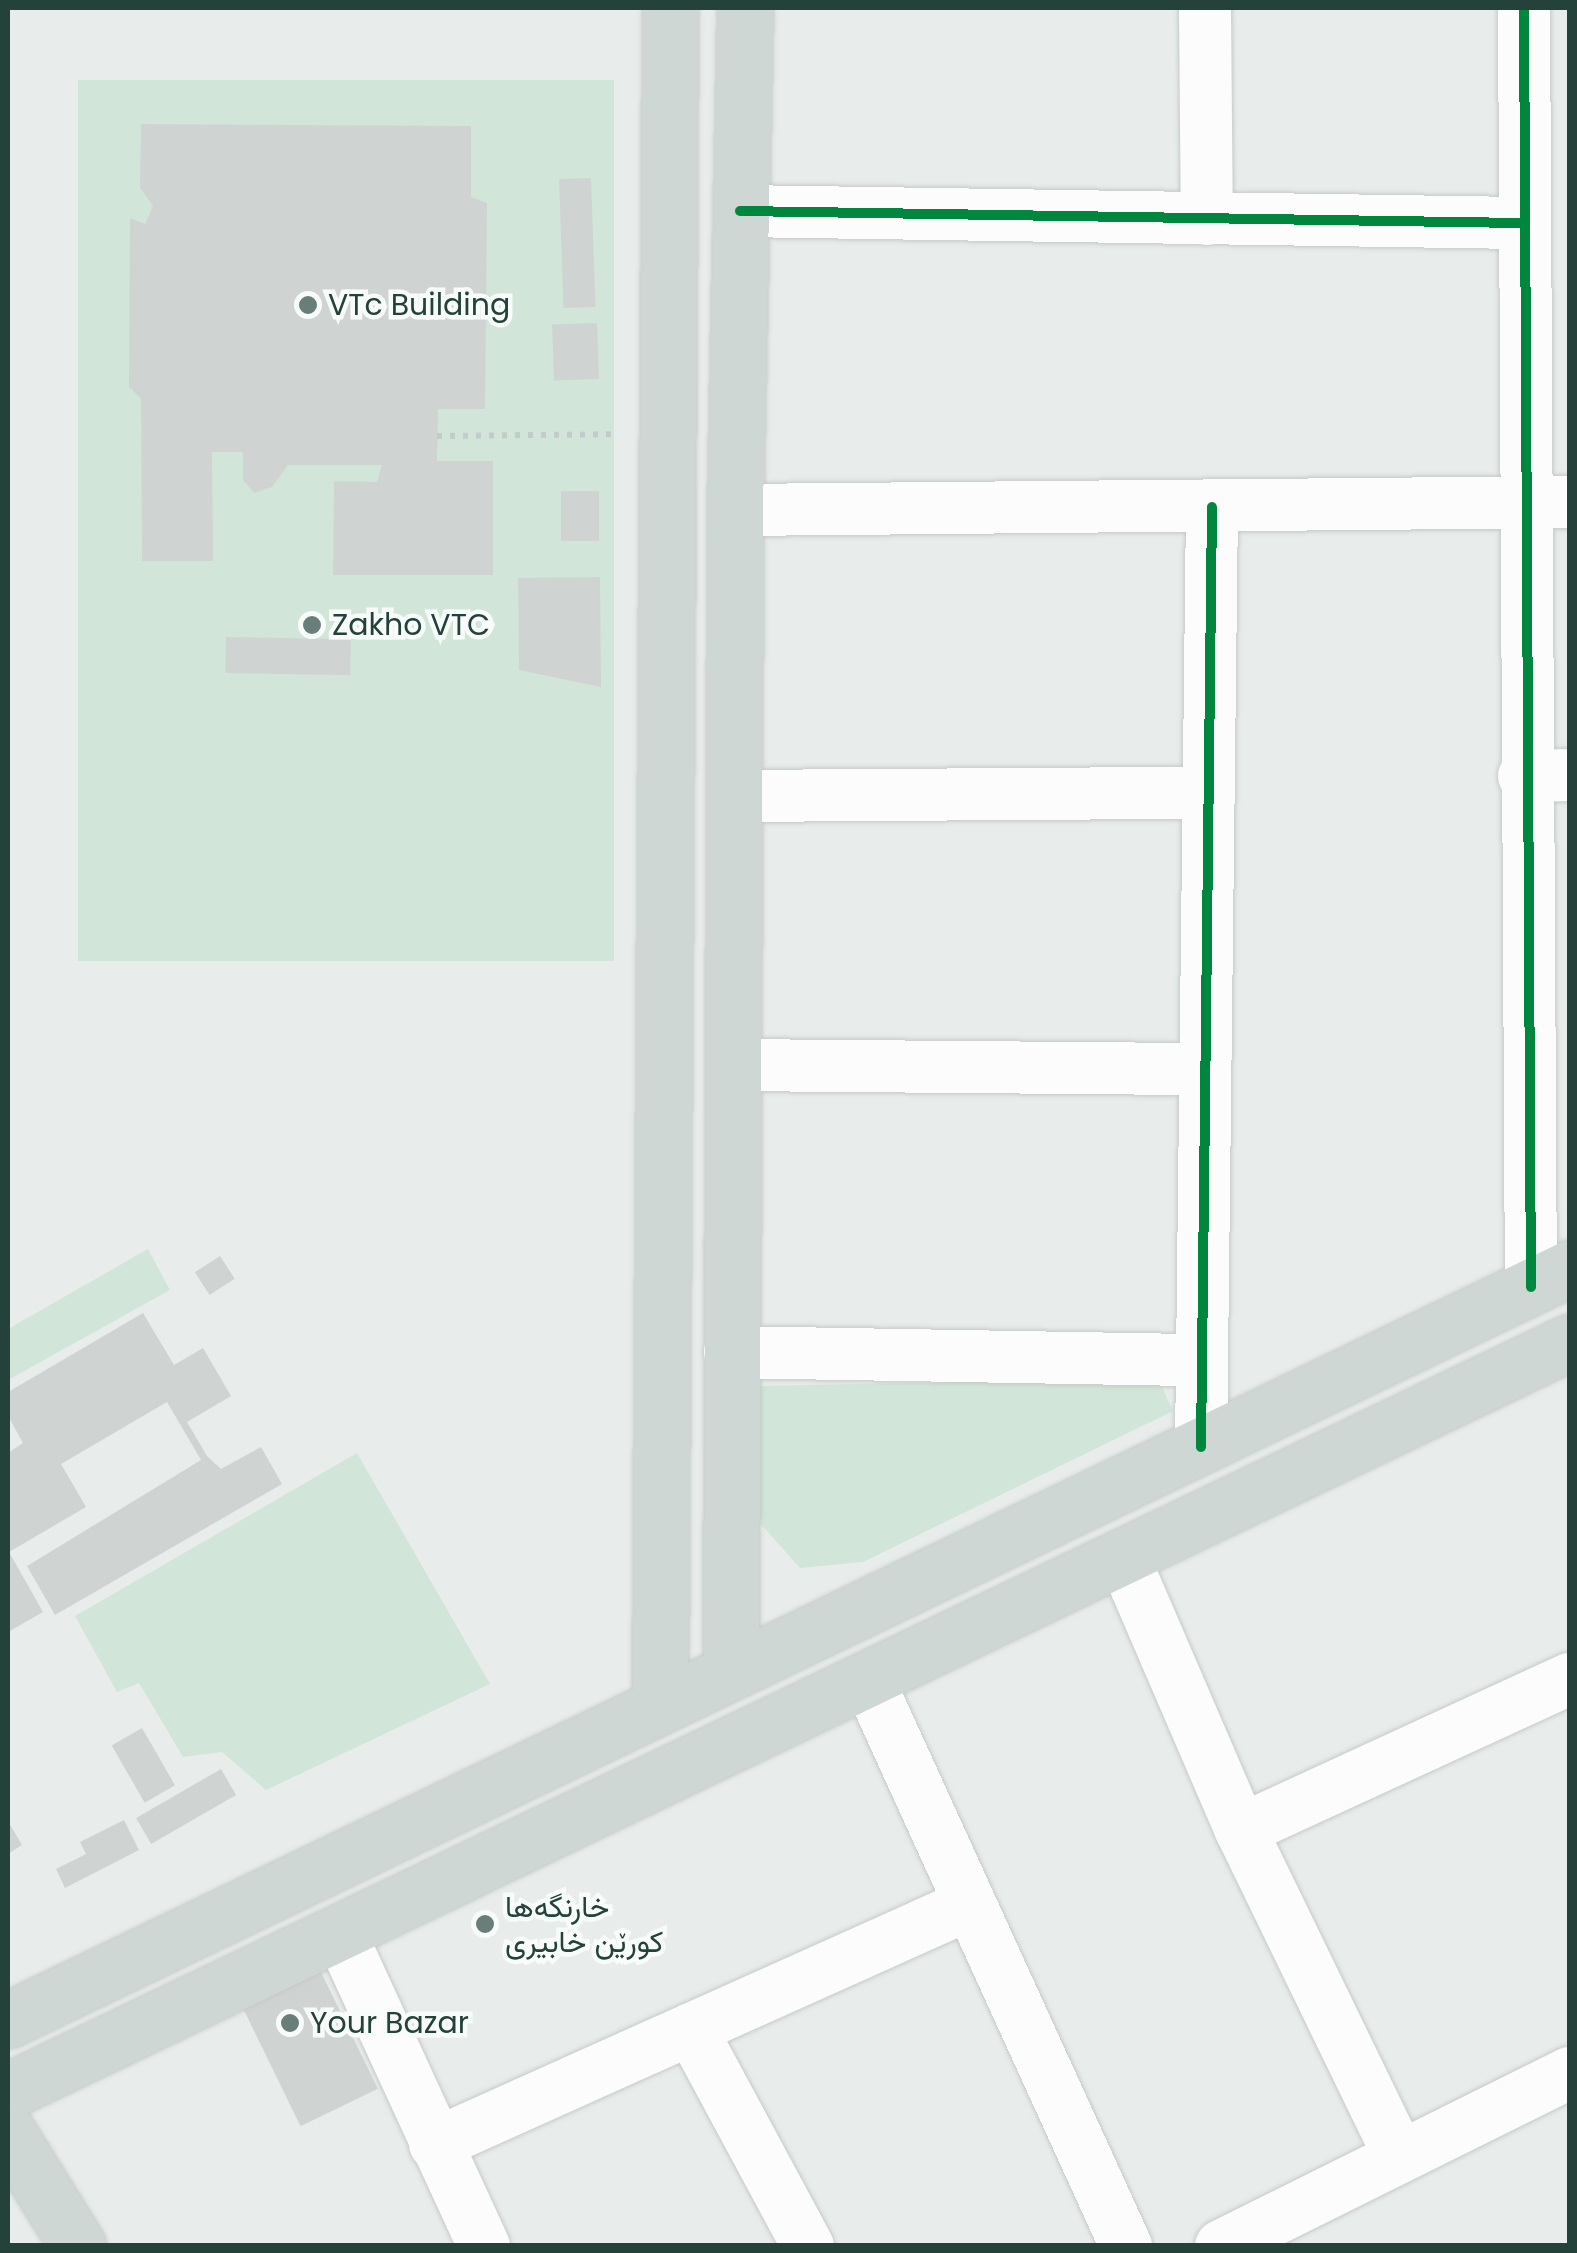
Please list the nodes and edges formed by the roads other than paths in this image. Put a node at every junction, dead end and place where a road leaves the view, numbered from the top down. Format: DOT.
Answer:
graph roads {
  1 [pos="670,8"];
  2 [pos="745,8"];
  3 [pos="1206,8"];
  4 [pos="1524,8"];
  5 [pos="740,211"];
  6 [pos="1207,219"];
  7 [pos="1524,223"];
  8 [pos="1547,502"];
  9 [pos="1212,508"];
  10 [pos="736,510"];
  11 [pos="1547,776"];
  12 [pos="1208,793"];
  13 [pos="734,796"];
  14 [pos="732,1065"];
  15 [pos="1205,1070"];
  16 [pos="1550,1277"];
  17 [pos="1570,1342"];
  18 [pos="730,1352"];
  19 [pos="1202,1360"];
  20 [pos="1201,1447"];
  21 [pos="1125,1561"];
  22 [pos="731,1669"];
  23 [pos="1570,1679"];
  24 [pos="868,1682"];
  25 [pos="660,1704"];
  26 [pos="1241,1830"];
  27 [pos="970,1904"];
  28 [pos="340,1933"];
  29 [pos="8,2020"];
  30 [pos="691,2029"];
  31 [pos="1570,2073"];
  32 [pos="8,2091"];
  33 [pos="8,2133"];
  34 [pos="435,2144"];
  35 [pos="1398,2156"];
  36 [pos="78,2246"];
  37 [pos="484,2246"];
  38 [pos="808,2246"];
  39 [pos="1126,2246"];
  40 [pos="1221,2246"];
  1 -- 25 [label="main road"];
  2 -- 5 [label="main road"];
  3 -- 6 [label="street"];
  4 -- 7 [label="street"];
  5 -- 6 [label="street"];
  5 -- 10 [label="main road"];
  6 -- 7 [label="street"];
  7 -- 8 [label="street"];
  8 -- 9 [label="street"];
  8 -- 11 [label="street"];
  9 -- 10 [label="street"];
  9 -- 12 [label="street"];
  10 -- 13 [label="main road"];
  11 -- 16 [label="street"];
  12 -- 13 [label="street"];
  12 -- 15 [label="street"];
  13 -- 14 [label="main road"];
  14 -- 15 [label="street"];
  14 -- 18 [label="main road"];
  15 -- 19 [label="street"];
  16 -- 20 [label="main road"];
  17 -- 21 [label="main road"];
  18 -- 19 [label="street"];
  18 -- 22 [label="main road"];
  19 -- 20 [label="street"];
  20 -- 22 [label="main road"];
  21 -- 24 [label="main road"];
  21 -- 26 [label="street"];
  22 -- 25 [label="main road"];
  23 -- 26 [label="street"];
  24 -- 27 [label="street"];
  24 -- 28 [label="main road"];
  25 -- 29 [label="main road"];
  26 -- 35 [label="street"];
  27 -- 30 [label="street"];
  27 -- 39 [label="street"];
  28 -- 32 [label="main road"];
  28 -- 34 [label="street"];
  30 -- 34 [label="street"];
  30 -- 38 [label="street"];
  31 -- 35 [label="street"];
  33 -- 36 [label="main road"];
  34 -- 37 [label="street"];
  35 -- 40 [label="street"];
}
